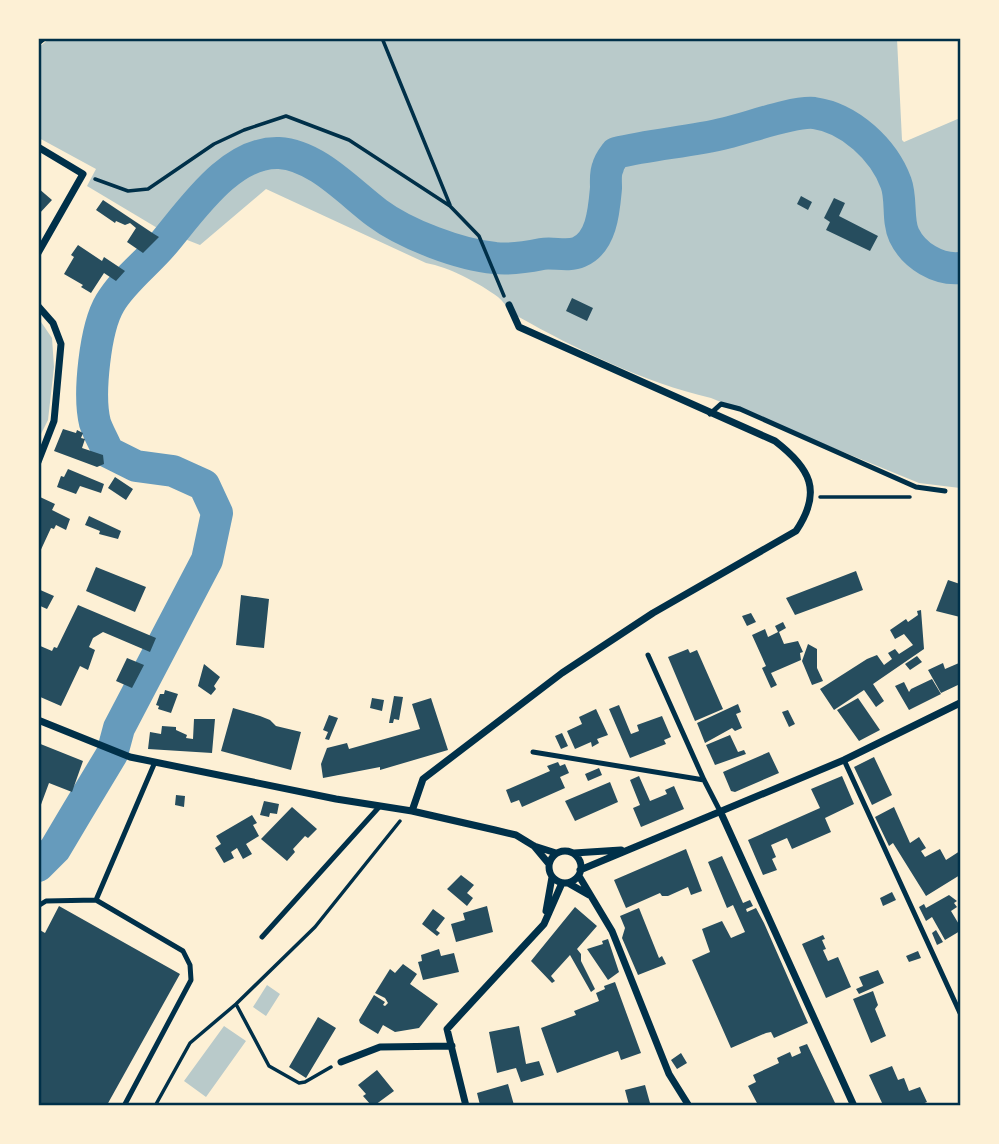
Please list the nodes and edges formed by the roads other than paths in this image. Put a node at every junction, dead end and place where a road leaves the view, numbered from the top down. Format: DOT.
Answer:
graph roads {
  1 [pos="43,38"];
  2 [pos="38,42"];
  3 [pos="38,147"];
  4 [pos="38,253"];
  5 [pos="509,304"];
  6 [pos="38,306"];
  7 [pos="710,414"];
  8 [pos="38,461"];
  9 [pos="945,491"];
  10 [pos="648,655"];
  11 [pos="961,703"];
  12 [pos="38,720"];
  13 [pos="533,752"];
  14 [pos="844,760"];
  15 [pos="155,761"];
  16 [pos="704,780"];
  17 [pos="380,806"];
  18 [pos="412,811"];
  19 [pos="722,813"];
  20 [pos="534,846"];
  21 [pos="626,850"];
  22 [pos="556,853"];
  23 [pos="574,853"];
  24 [pos="549,864"];
  25 [pos="580,873"];
  26 [pos="552,877"];
  27 [pos="565,883"];
  28 [pos="592,896"];
  29 [pos="96,900"];
  30 [pos="38,905"];
  31 [pos="544,924"];
  32 [pos="261,937"];
  33 [pos="961,1013"];
  34 [pos="452,1046"];
  35 [pos="341,1062"];
  36 [pos="124,1105"];
  37 [pos="466,1105"];
  38 [pos="689,1105"];
  39 [pos="854,1105"];
  1 -- 2 [label="street"];
  3 -- 4 [label="street"];
  5 -- 7 [label="street"];
  6 -- 8 [label="street"];
  7 -- 9 [label="lane"];
  7 -- 18 [label="street"];
  10 -- 16 [label="lane"];
  11 -- 14 [label="street"];
  12 -- 15 [label="street"];
  13 -- 16 [label="lane"];
  14 -- 19 [label="street"];
  14 -- 33 [label="lane"];
  15 -- 17 [label="street"];
  15 -- 29 [label="lane"];
  16 -- 19 [label="lane"];
  17 -- 18 [label="street"];
  17 -- 32 [label="lane"];
  18 -- 20 [label="street"];
  19 -- 21 [label="street"];
  19 -- 39 [label="street"];
  20 -- 22 [label="street"];
  20 -- 24 [label="street"];
  21 -- 23 [label="street"];
  21 -- 25 [label="street"];
  22 -- 23 [label="street"];
  22 -- 24 [label="street"];
  23 -- 25 [label="street"];
  24 -- 26 [label="street"];
  25 -- 27 [label="street"];
  25 -- 28 [label="street"];
  26 -- 27 [label="street"];
  26 -- 31 [label="street"];
  27 -- 28 [label="street"];
  27 -- 31 [label="street"];
  28 -- 38 [label="street"];
  29 -- 30 [label="lane"];
  29 -- 36 [label="lane"];
  31 -- 34 [label="street"];
  34 -- 35 [label="street"];
  34 -- 37 [label="street"];
}
